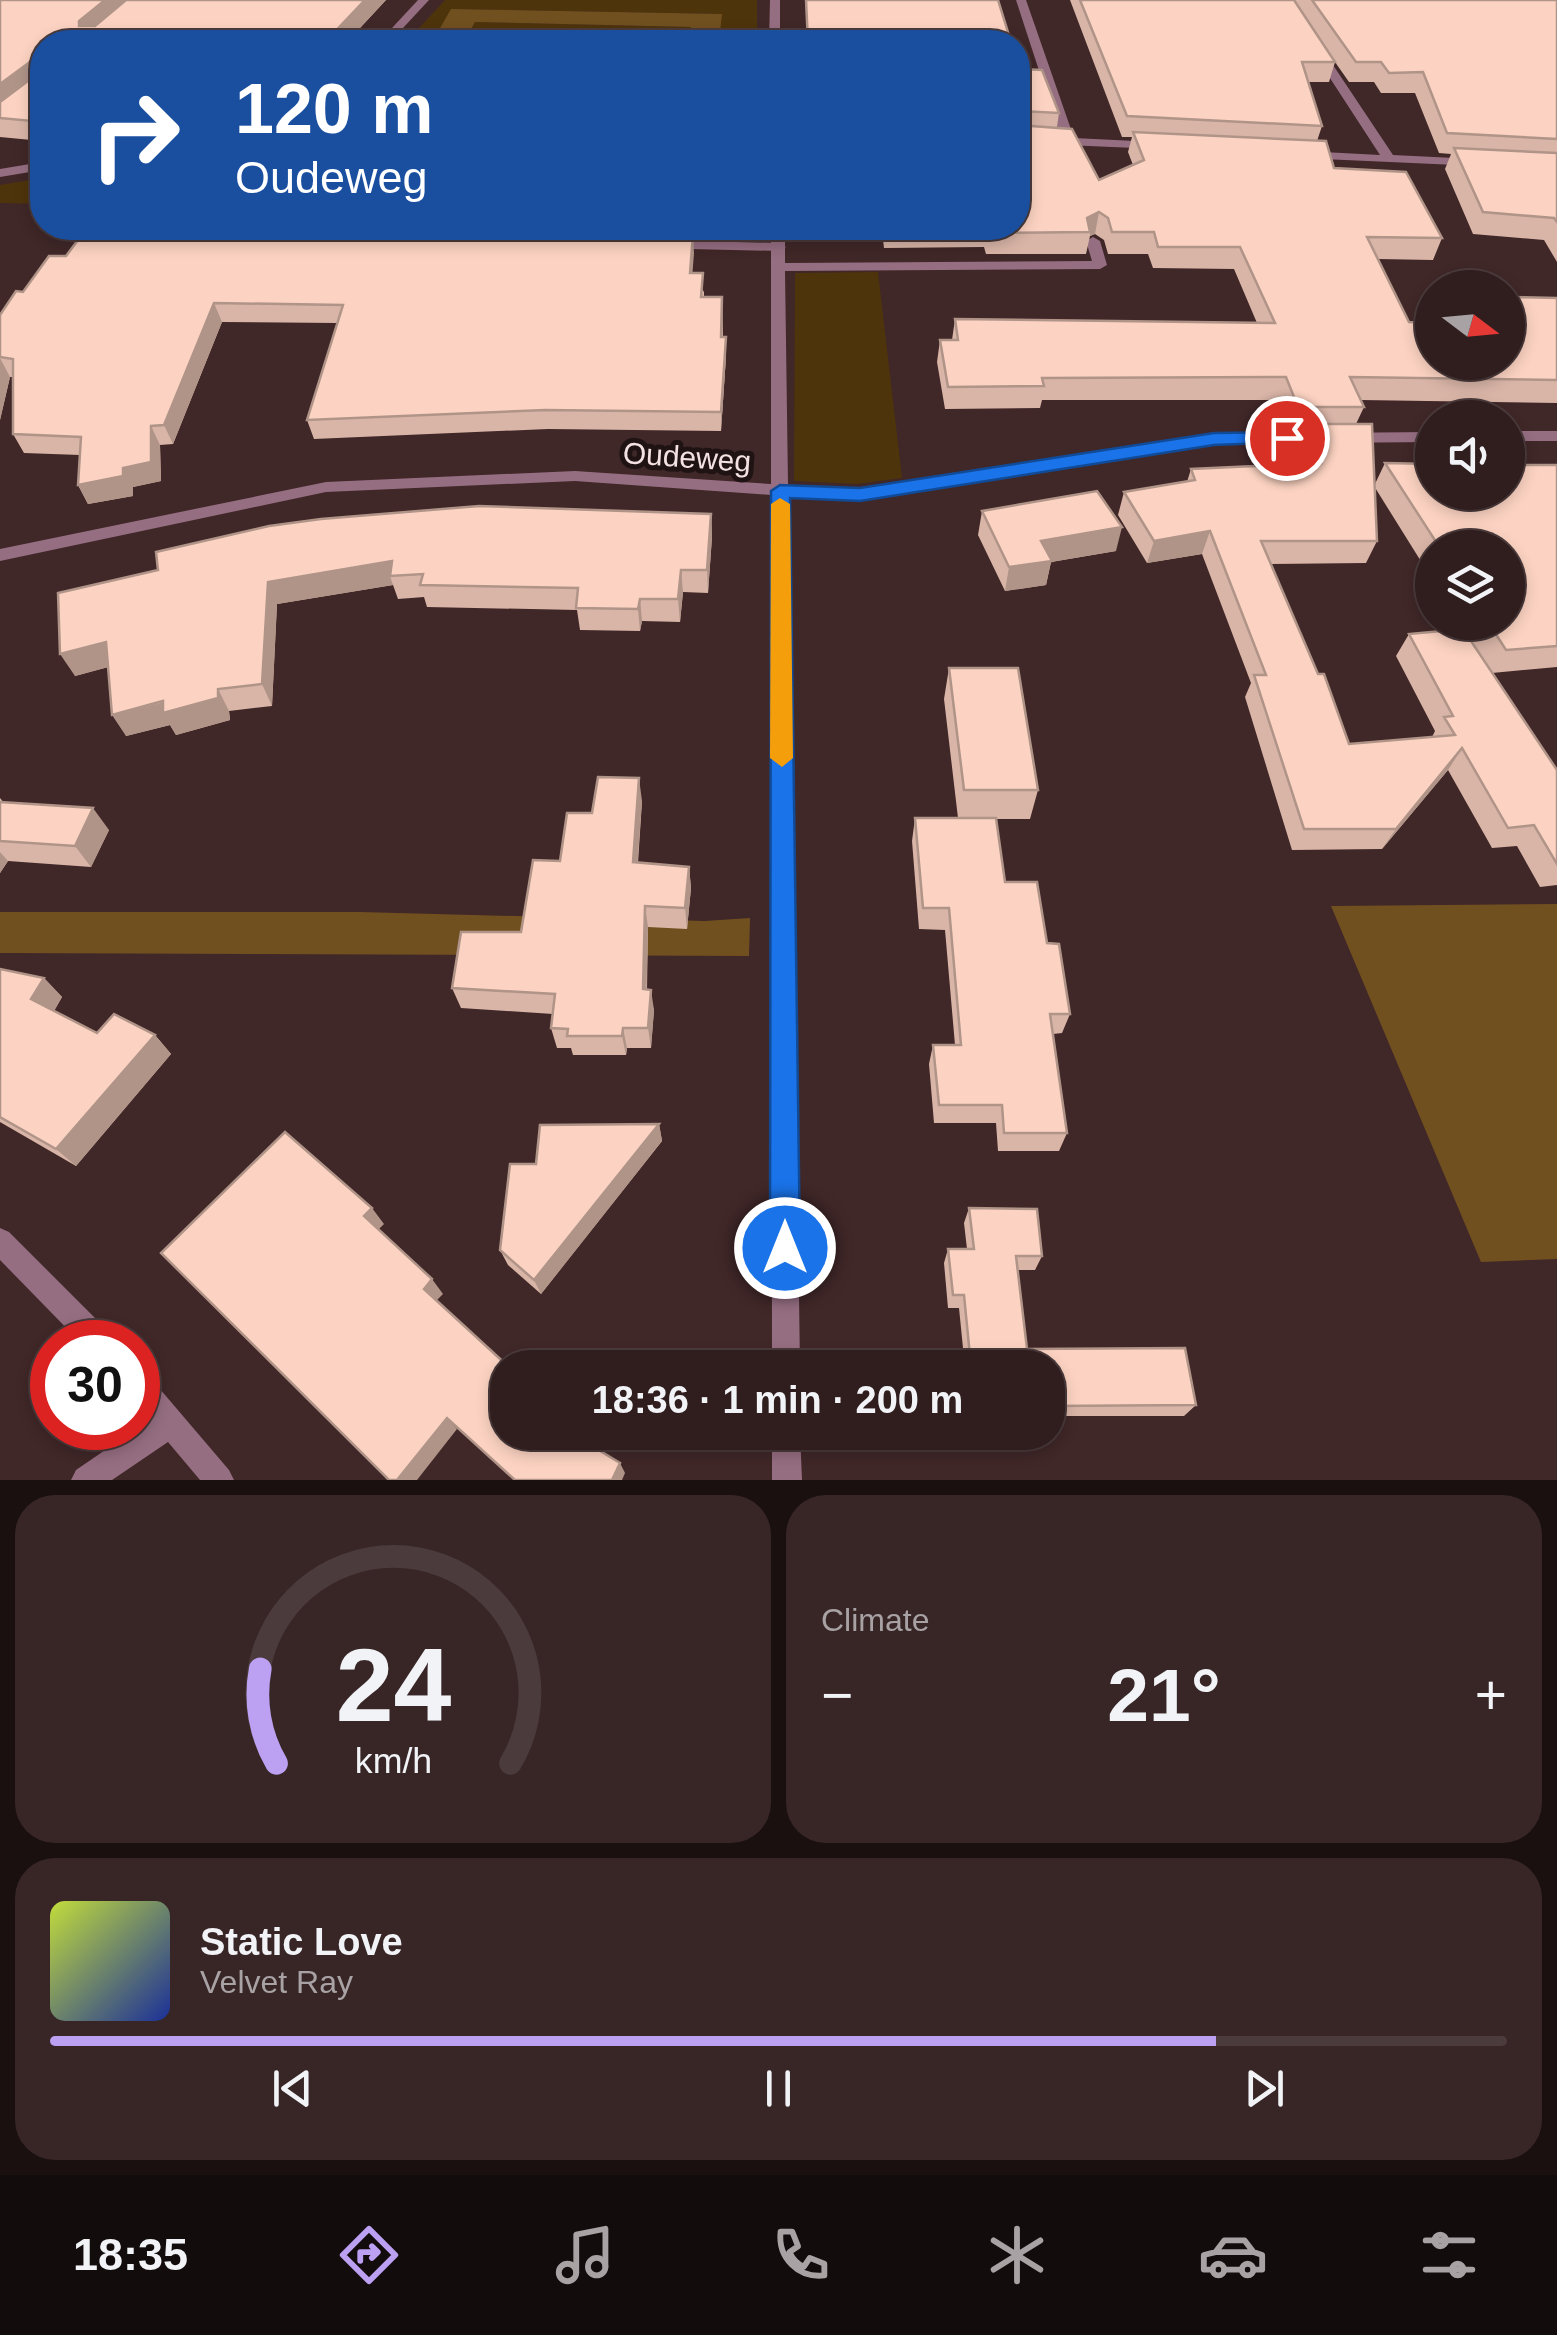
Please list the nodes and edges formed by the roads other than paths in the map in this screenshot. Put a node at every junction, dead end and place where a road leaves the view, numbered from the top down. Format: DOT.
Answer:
graph roads {
  1 [pos="424,0"];
  2 [pos="775,0"];
  3 [pos="1021,0"];
  4 [pos="395,30"];
  5 [pos="775,30"];
  6 [pos="1306,32"];
  7 [pos="1030,140"];
  8 [pos="1069,142"];
  9 [pos="1163,147"];
  10 [pos="1296,154"];
  11 [pos="1390,160"];
  12 [pos="1483,164"];
  13 [pos="30,168"];
  14 [pos="0,173"];
  15 [pos="686,240"];
  16 [pos="779,240"];
  17 [pos="1093,241"];
  18 [pos="779,247"];
  19 [pos="780,267"];
  20 [pos="1525,436"];
  21 [pos="1557,436"];
  22 [pos="1415,437"];
  23 [pos="780,491"];
  24 [pos="0,555"];
  25 [pos="0,1242"];
  26 [pos="77,1320"];
  27 [pos="786,1350"];
  28 [pos="160,1411"];
  29 [pos="170,1423"];
  30 [pos="786,1450"];
  31 [pos="86,1480"];
  32 [pos="219,1480"];
  33 [pos="786,1480"];
  1 -- 4 [label="street"];
  2 -- 5 [label="street"];
  3 -- 8 [label="street"];
  6 -- 11 [label="street"];
  7 -- 8 [label="street"];
  8 -- 9 [label="street"];
  10 -- 11 [label="street"];
  11 -- 12 [label="street"];
  13 -- 14 [label="street"];
  15 -- 18 [label="street"];
  16 -- 18 [label="street"];
  17 -- 19 [label="street"];
  18 -- 19 [label="street"];
  19 -- 23 [label="street"];
  20 -- 21 [label="street"];
  22 -- 23 [label="street, Oudeweg"];
  23 -- 24 [label="street, Oudeweg"];
  23 -- 27 [label="street"];
  25 -- 26 [label="street"];
  28 -- 29 [label="street"];
  29 -- 31 [label="street"];
  29 -- 32 [label="street"];
  30 -- 33 [label="street"];
}
